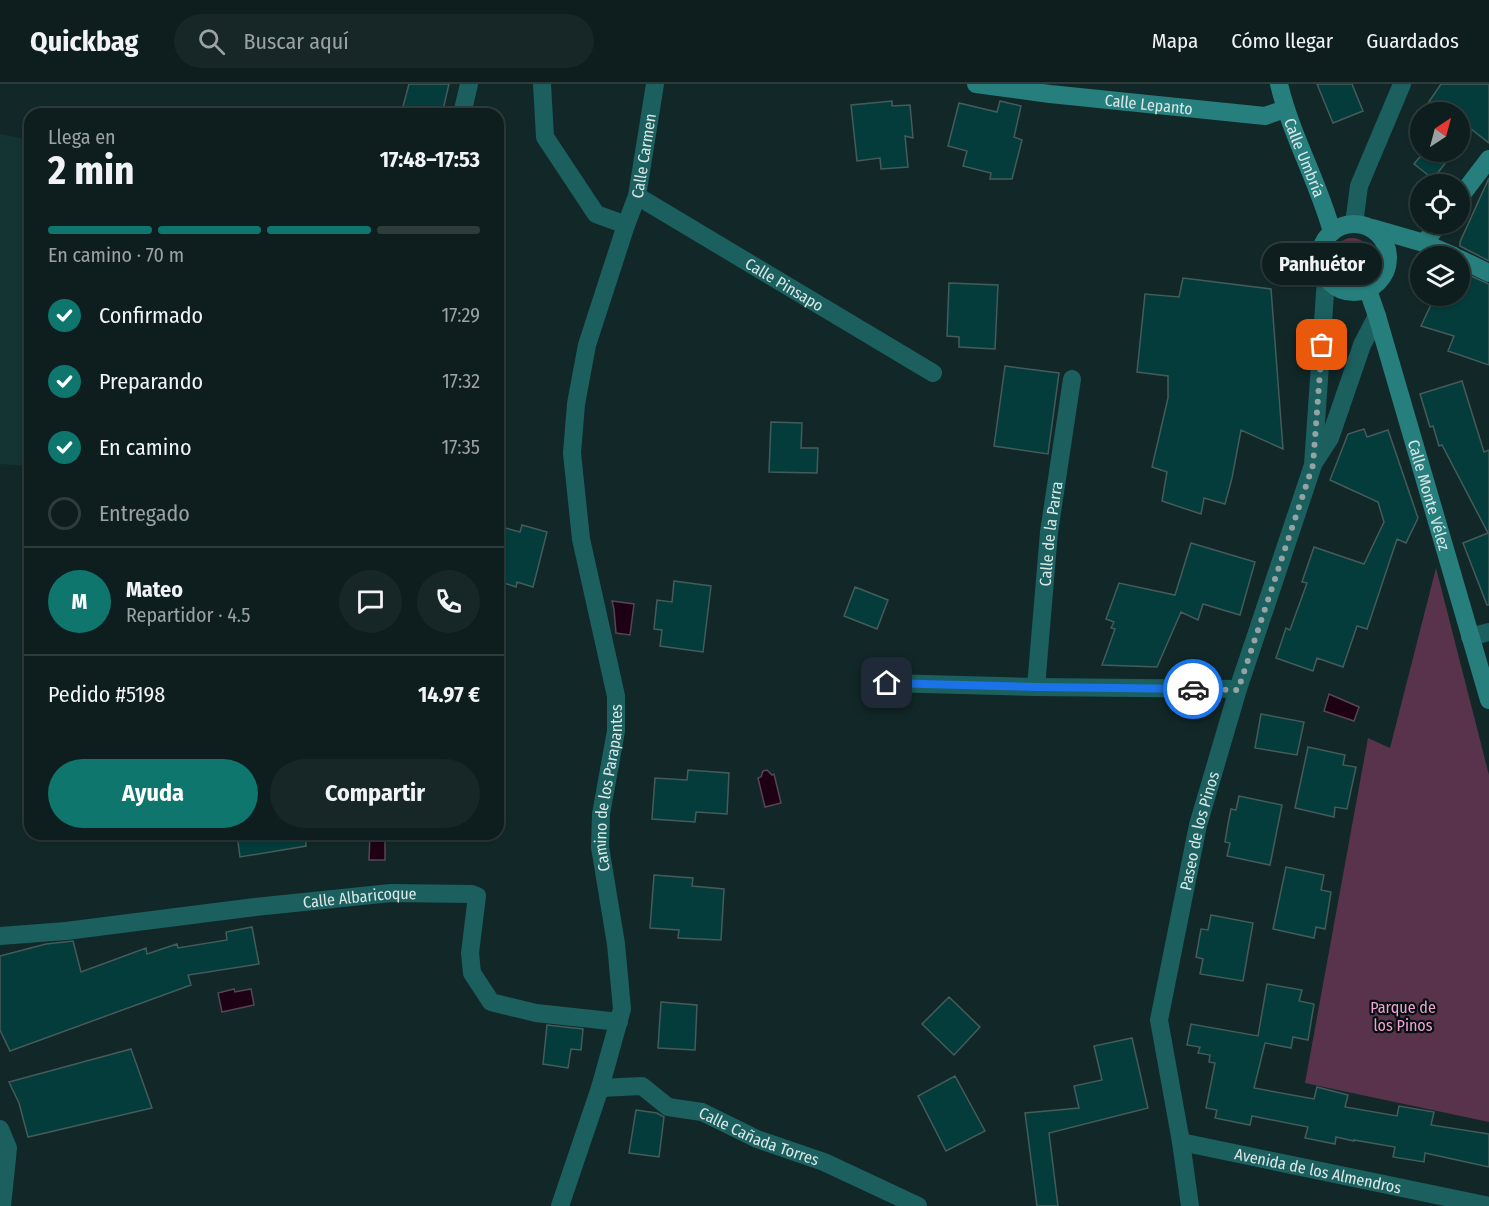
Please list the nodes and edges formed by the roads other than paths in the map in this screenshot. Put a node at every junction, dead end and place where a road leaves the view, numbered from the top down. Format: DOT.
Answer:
graph roads {
  1 [pos="469,84"];
  2 [pos="542,84"];
  3 [pos="656,84"];
  4 [pos="976,84"];
  5 [pos="1279,84"];
  6 [pos="1402,84"];
  7 [pos="1051,89"];
  8 [pos="463,108"];
  9 [pos="1285,109"];
  10 [pos="1489,159"];
  11 [pos="1470,184"];
  12 [pos="637,196"];
  13 [pos="1354,224"];
  14 [pos="626,225"];
  15 [pos="1372,228"];
  16 [pos="1332,232"];
  17 [pos="1431,234"];
  18 [pos="1424,243"];
  19 [pos="1431,246"];
  20 [pos="1389,257"];
  21 [pos="1470,264"];
  22 [pos="1489,273"];
  23 [pos="1326,279"];
  24 [pos="1368,290"];
  25 [pos="1377,316"];
  26 [pos="933,373"];
  27 [pos="1072,379"];
  28 [pos="1313,465"];
  29 [pos="1489,632"];
  30 [pos="1470,637"];
  31 [pos="877,666"];
  32 [pos="1036,687"];
  33 [pos="1238,690"];
  34 [pos="1489,700"];
  35 [pos="0,936"];
  36 [pos="619,1022"];
  37 [pos="600,1088"];
  38 [pos="0,1129"];
  39 [pos="1181,1142"];
  40 [pos="2,1206"];
  41 [pos="560,1206"];
  42 [pos="918,1206"];
  43 [pos="1190,1206"];
  44 [pos="1489,1206"];
  1 -- 8 [label="street"];
  2 -- 14 [label="street"];
  3 -- 12 [label="street, Calle Carmen"];
  4 -- 7 [label="street, Calle Lepanto"];
  5 -- 9 [label="street, Calle Umbría"];
  6 -- 13 [label="street"];
  7 -- 9 [label="street, Calle Lepanto"];
  9 -- 16 [label="street, Calle Umbría"];
  10 -- 11 [label="street"];
  12 -- 14 [label="street, Calle Carmen"];
  12 -- 26 [label="street, Calle Pinsapo"];
  13 -- 15 [label="street"];
  13 -- 16 [label="street"];
  14 -- 36 [label="street, Camino de los Parapantes"];
  15 -- 18 [label="street"];
  15 -- 20 [label="street"];
  16 -- 23 [label="street"];
  17 -- 18 [label="street"];
  18 -- 19 [label="street"];
  18 -- 20 [label="street"];
  20 -- 24 [label="street"];
  21 -- 22 [label="street"];
  23 -- 24 [label="street"];
  23 -- 28 [label="street, Paseo de los Pinos"];
  24 -- 25 [label="street, Calle Monte Vélez"];
  25 -- 28 [label="street, Paseo de los Pinos"];
  25 -- 30 [label="street, Calle Monte Vélez"];
  27 -- 32 [label="street, Calle de la Parra"];
  28 -- 33 [label="street, Paseo de los Pinos"];
  29 -- 30 [label="street"];
  30 -- 34 [label="street, Calle Monte Vélez"];
  31 -- 32 [label="street"];
  32 -- 33 [label="street"];
  33 -- 39 [label="street, Paseo de los Pinos"];
  35 -- 36 [label="street, Calle Albaricoque"];
  36 -- 37 [label="street, Camino de los Parapantes"];
  37 -- 41 [label="street, Camino de los Parapantes"];
  37 -- 42 [label="street, Calle Cañada Torres"];
  38 -- 40 [label="street"];
  39 -- 43 [label="street, Paseo de los Pinos"];
  39 -- 44 [label="street, Avenida de los Almendros"];
}
